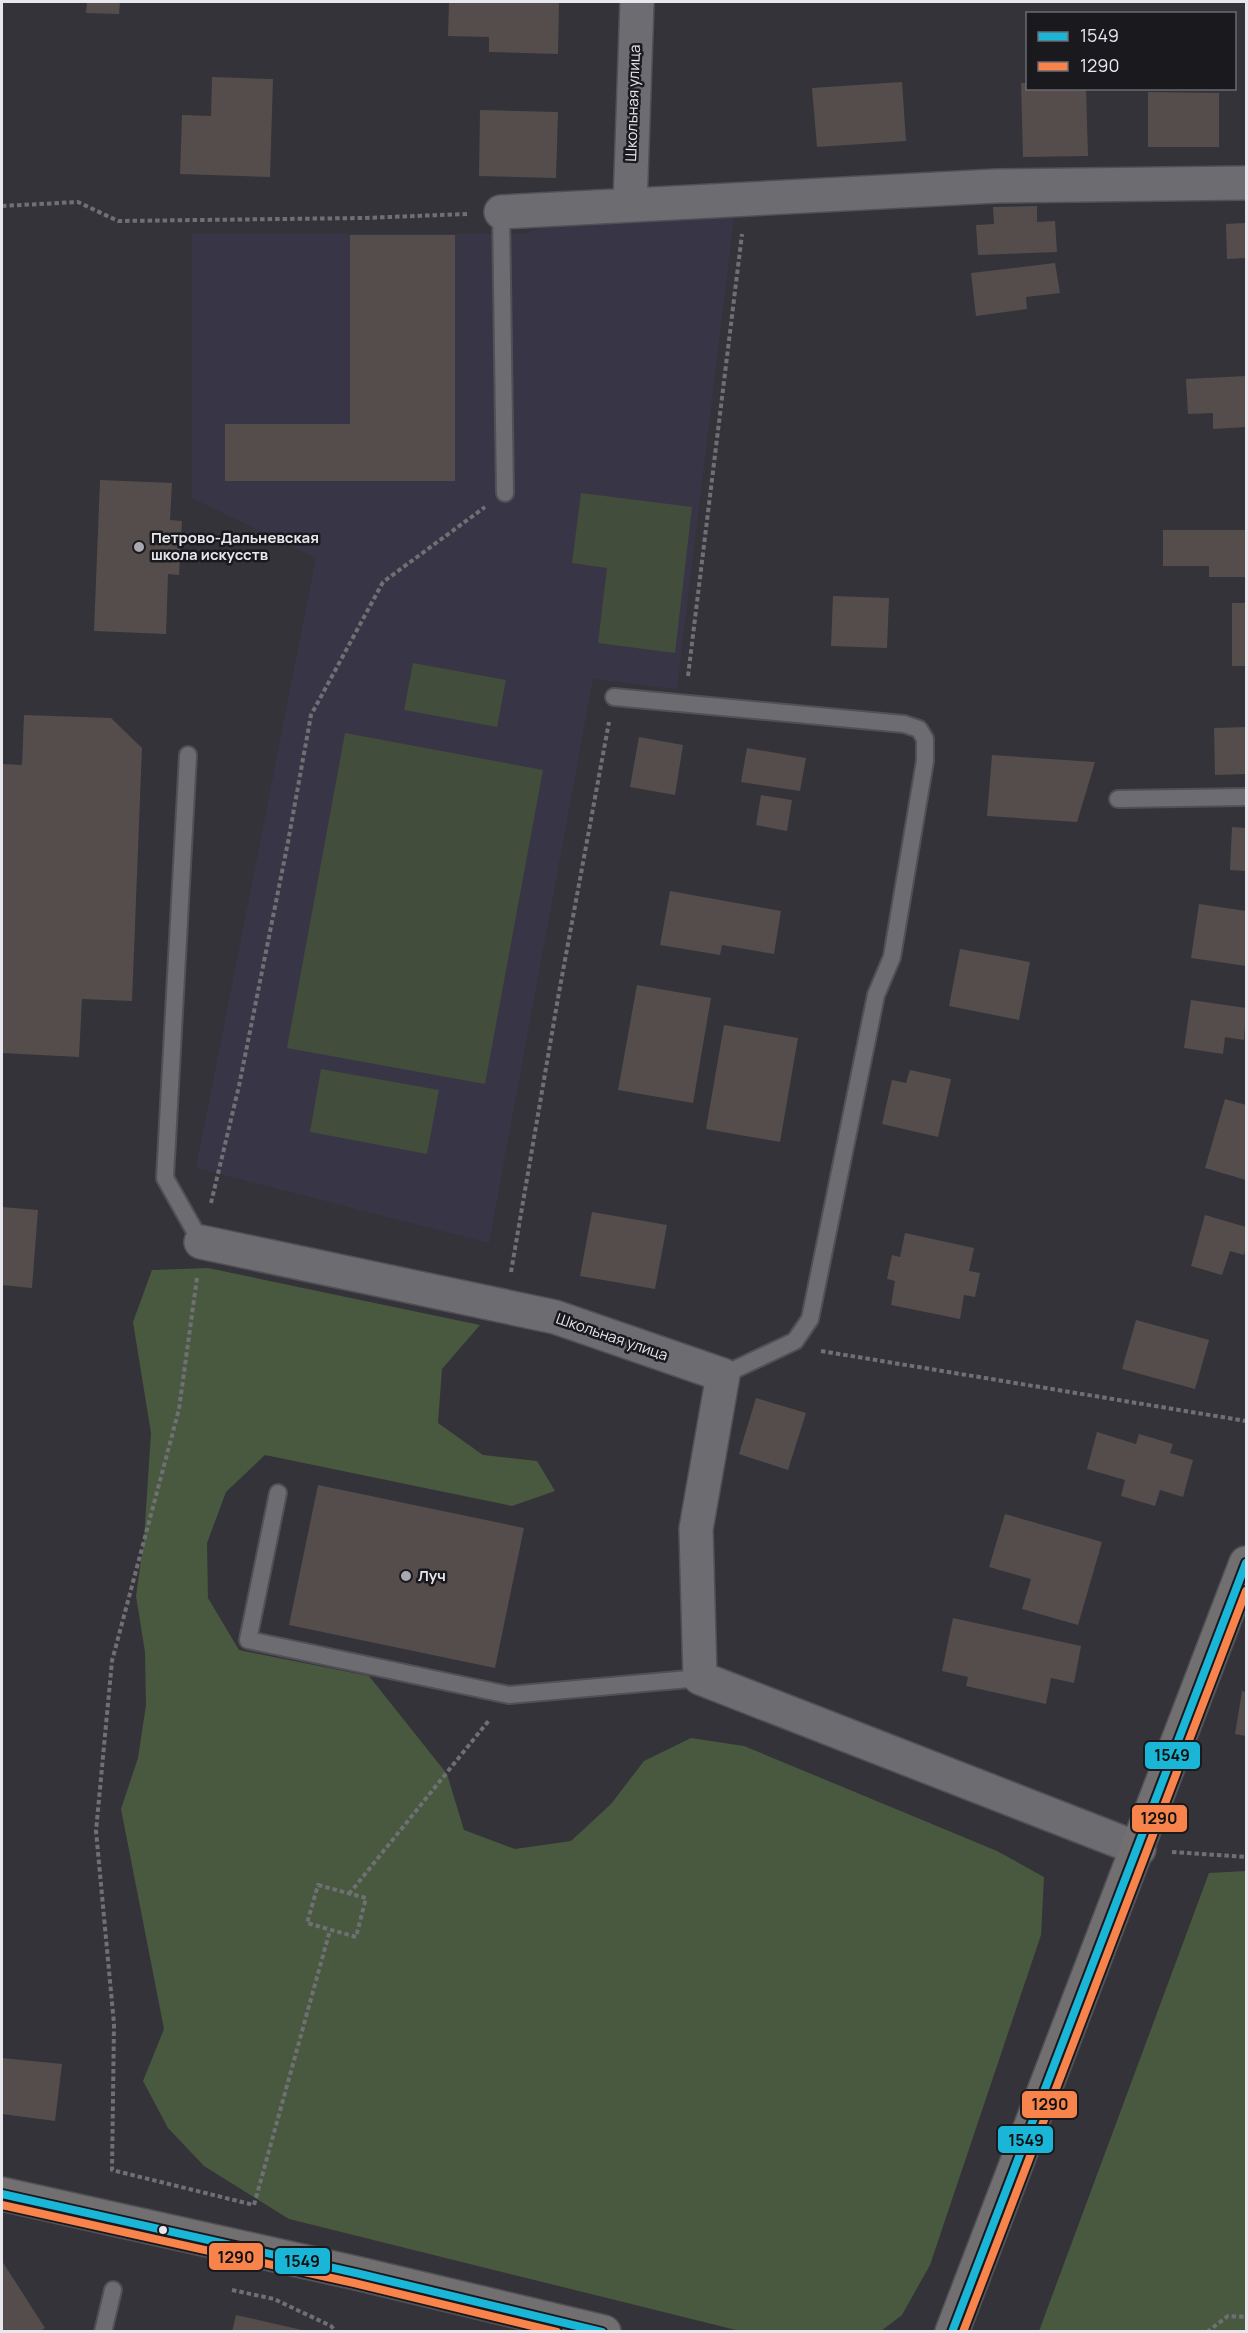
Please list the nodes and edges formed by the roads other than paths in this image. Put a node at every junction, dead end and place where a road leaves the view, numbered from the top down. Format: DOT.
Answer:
graph roads {
  1 [pos="637,2"];
  2 [pos="1246,183"];
  3 [pos="630,206"];
  4 [pos="501,212"];
  5 [pos="505,493"];
  6 [pos="614,697"];
  7 [pos="188,755"];
  8 [pos="1246,797"];
  9 [pos="1118,799"];
  10 [pos="201,1242"];
  11 [pos="723,1375"];
  12 [pos="279,1493"];
  13 [pos="1246,1563"];
  14 [pos="700,1678"];
  15 [pos="1138,1849"];
  16 [pos="2,2194"];
  17 [pos="113,2290"];
  18 [pos="103,2331"];
  19 [pos="604,2331"];
  20 [pos="952,2331"];
  1 -- 3 [label="street, Школьная улица"];
  2 -- 3 [label="street"];
  3 -- 4 [label="street"];
  4 -- 5 [label="lane"];
  6 -- 11 [label="lane"];
  7 -- 10 [label="lane"];
  8 -- 9 [label="lane"];
  10 -- 11 [label="street, Школьная улица"];
  11 -- 14 [label="street"];
  12 -- 14 [label="lane"];
  13 -- 15 [label="main road"];
  14 -- 15 [label="street"];
  15 -- 20 [label="main road"];
  16 -- 19 [label="main road"];
  17 -- 18 [label="lane"];
}
